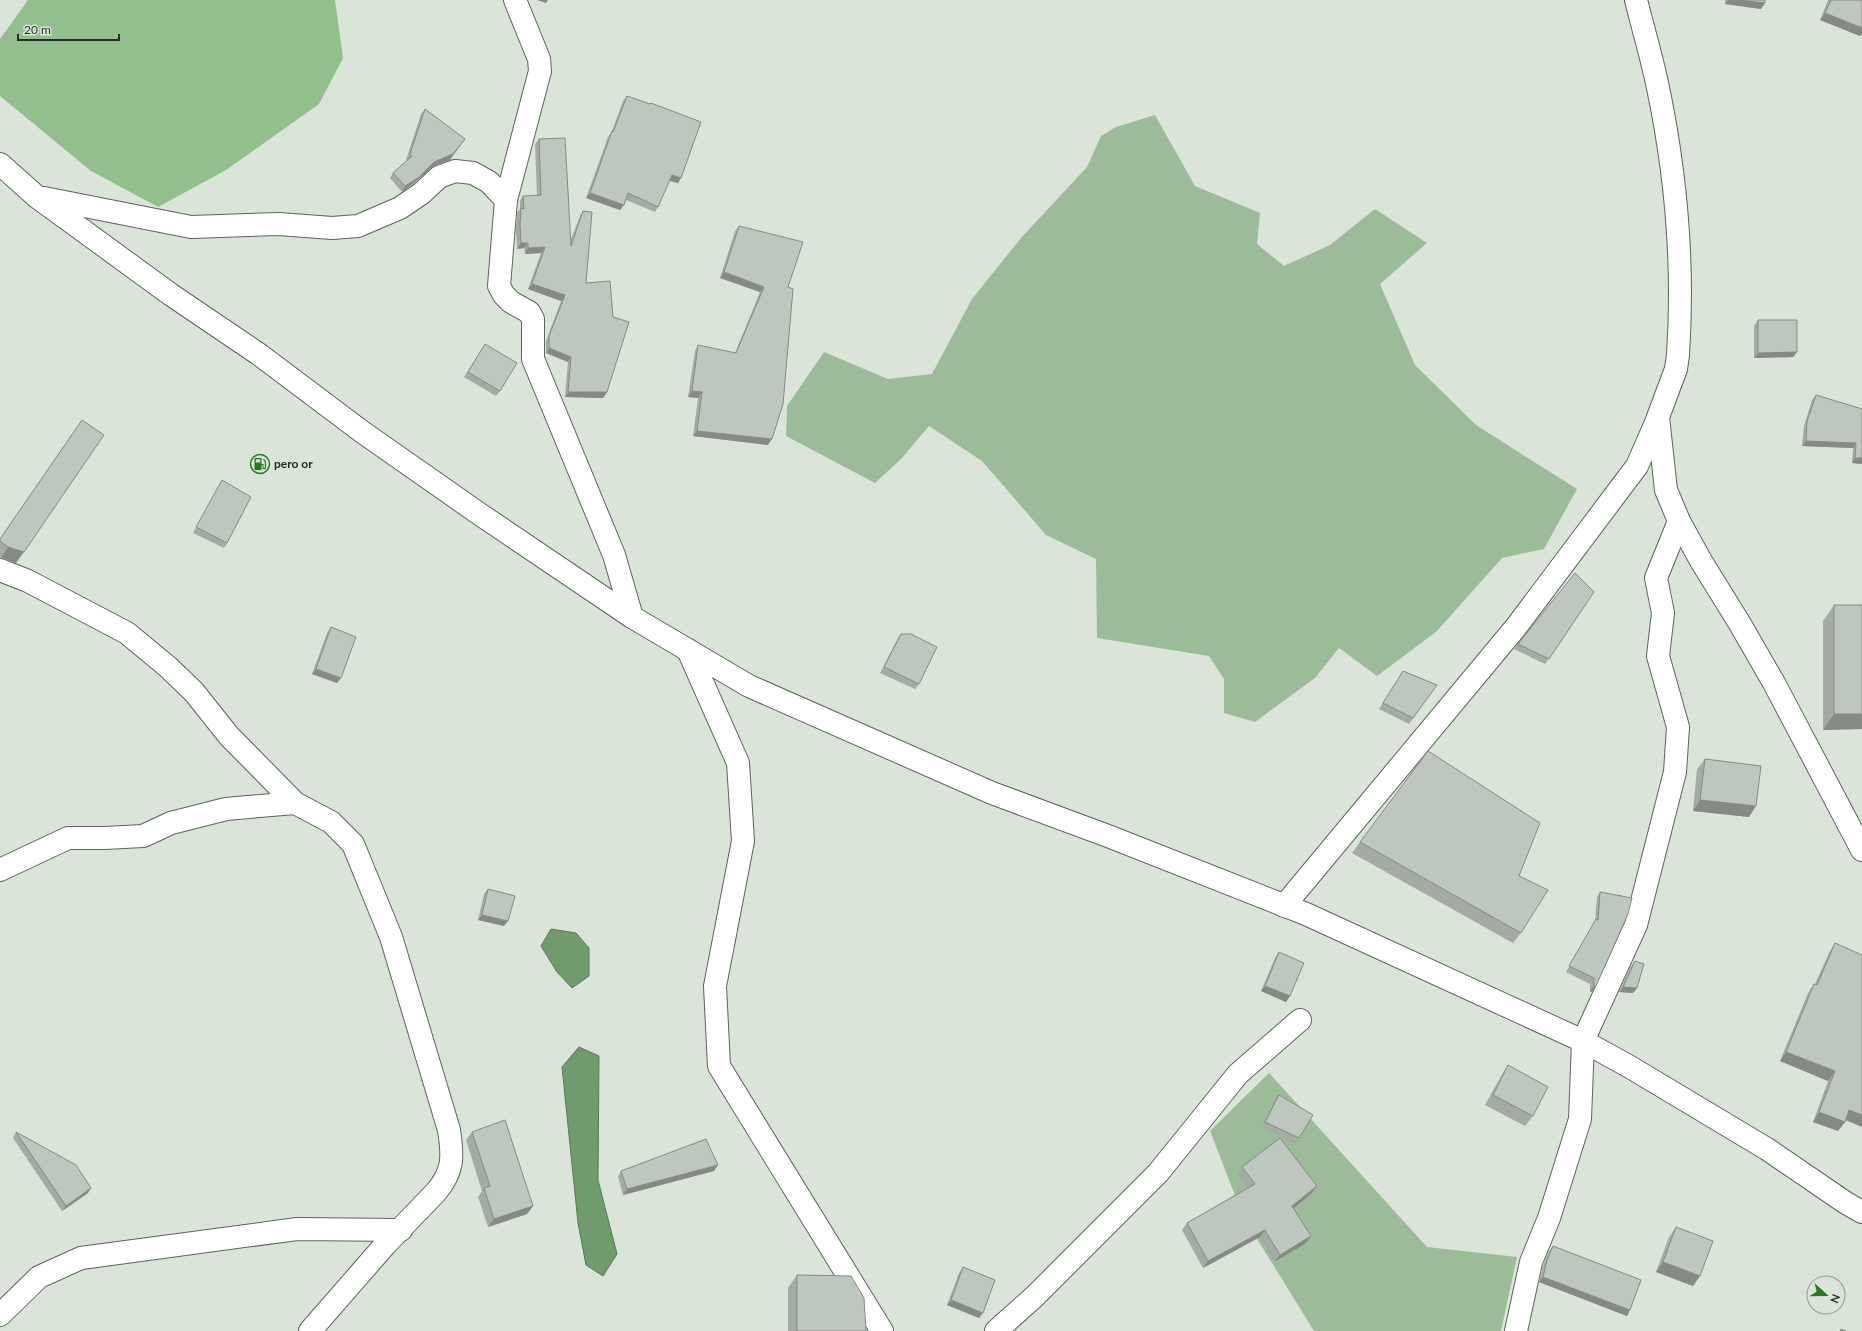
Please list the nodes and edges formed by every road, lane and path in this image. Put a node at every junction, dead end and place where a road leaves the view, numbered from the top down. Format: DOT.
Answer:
graph roads {
  1 [pos="515,0"];
  2 [pos="1636,0"];
  3 [pos="0,164"];
  4 [pos="37,197"];
  5 [pos="506,200"];
  6 [pos="1658,417"];
  7 [pos="1678,521"];
  8 [pos="0,570"];
  9 [pos="632,618"];
  10 [pos="688,650"];
  11 [pos="295,803"];
  12 [pos="1862,850"];
  13 [pos="0,870"];
  14 [pos="1284,906"];
  15 [pos="1300,1020"];
  16 [pos="1583,1041"];
  17 [pos="1862,1212"];
  18 [pos="401,1230"];
  19 [pos="0,1315"];
  20 [pos="310,1331"];
  21 [pos="882,1331"];
  22 [pos="996,1331"];
  23 [pos="1516,1331"];
  1 -- 5 [label="street"];
  2 -- 6 [label="street"];
  3 -- 4 [label="street"];
  4 -- 5 [label="street"];
  4 -- 9 [label="street"];
  5 -- 9 [label="street"];
  6 -- 7 [label="street"];
  6 -- 14 [label="street"];
  7 -- 12 [label="street"];
  7 -- 16 [label="street"];
  8 -- 11 [label="street"];
  9 -- 10 [label="street"];
  10 -- 14 [label="street"];
  10 -- 21 [label="street"];
  11 -- 13 [label="street"];
  11 -- 18 [label="street"];
  14 -- 16 [label="street"];
  15 -- 22 [label="street"];
  16 -- 17 [label="street"];
  16 -- 23 [label="street"];
  18 -- 19 [label="street"];
  18 -- 20 [label="street"];
}
